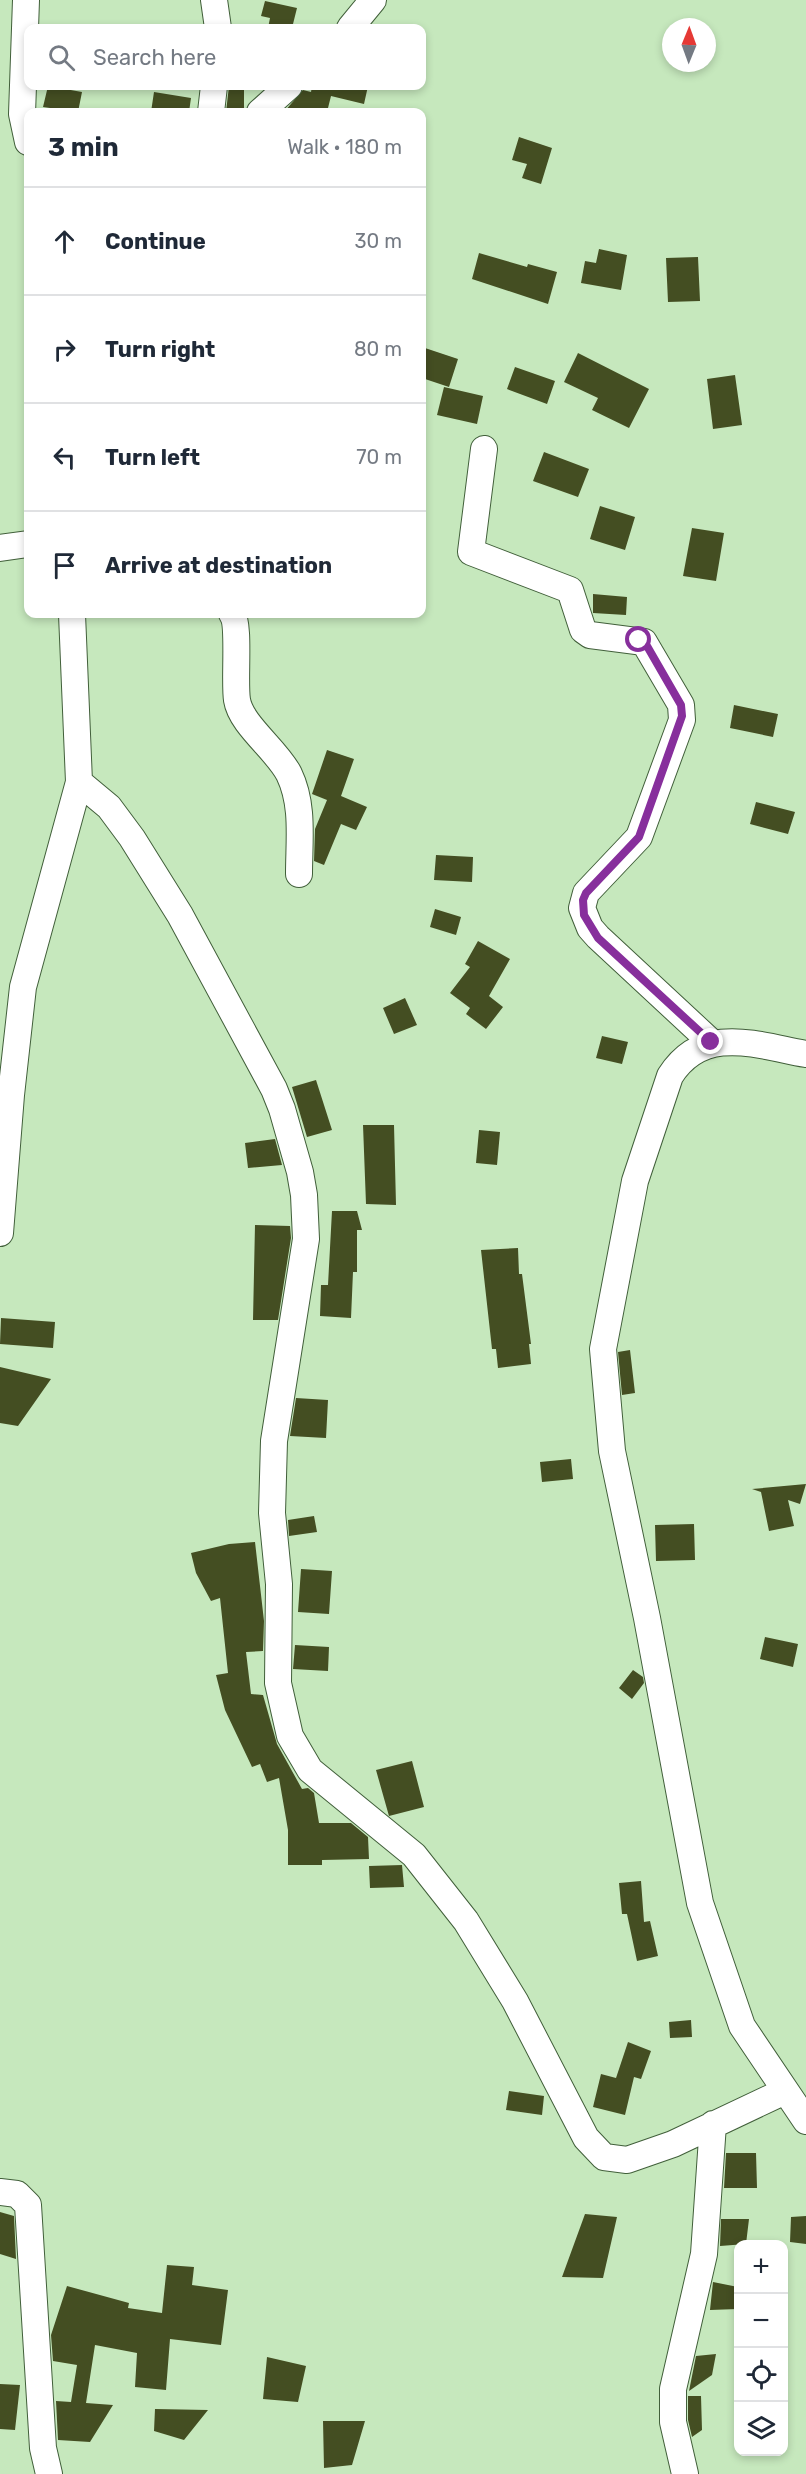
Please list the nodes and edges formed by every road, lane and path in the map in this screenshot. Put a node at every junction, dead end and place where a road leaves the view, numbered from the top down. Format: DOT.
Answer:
graph roads {
  1 [pos="26,0"];
  2 [pos="214,0"];
  3 [pos="373,0"];
  4 [pos="25,24"];
  5 [pos="217,24"];
  6 [pos="353,24"];
  7 [pos="24,57"];
  8 [pos="213,90"];
  9 [pos="285,90"];
  10 [pos="211,108"];
  11 [pos="264,108"];
  12 [pos="24,123"];
  13 [pos="484,449"];
  14 [pos="24,545"];
  15 [pos="0,548"];
  16 [pos="72,618"];
  17 [pos="233,618"];
  18 [pos="80,782"];
  19 [pos="299,874"];
  20 [pos="711,1042"];
  21 [pos="806,1054"];
  22 [pos="0,1233"];
  23 [pos="784,2091"];
  24 [pos="806,2121"];
  25 [pos="713,2124"];
  26 [pos="0,2192"];
  27 [pos="49,2474"];
  28 [pos="684,2474"];
  1 -- 4 [label="street"];
  2 -- 5 [label="street"];
  3 -- 6 [label="street"];
  7 -- 12 [label="street"];
  8 -- 10 [label="street"];
  9 -- 11 [label="street"];
  13 -- 20 [label="street"];
  14 -- 15 [label="street"];
  16 -- 18 [label="street"];
  17 -- 19 [label="street"];
  18 -- 22 [label="street"];
  18 -- 25 [label="street"];
  20 -- 21 [label="street"];
  20 -- 23 [label="street"];
  23 -- 24 [label="street"];
  23 -- 25 [label="street"];
  25 -- 28 [label="street"];
  26 -- 27 [label="street"];
}
